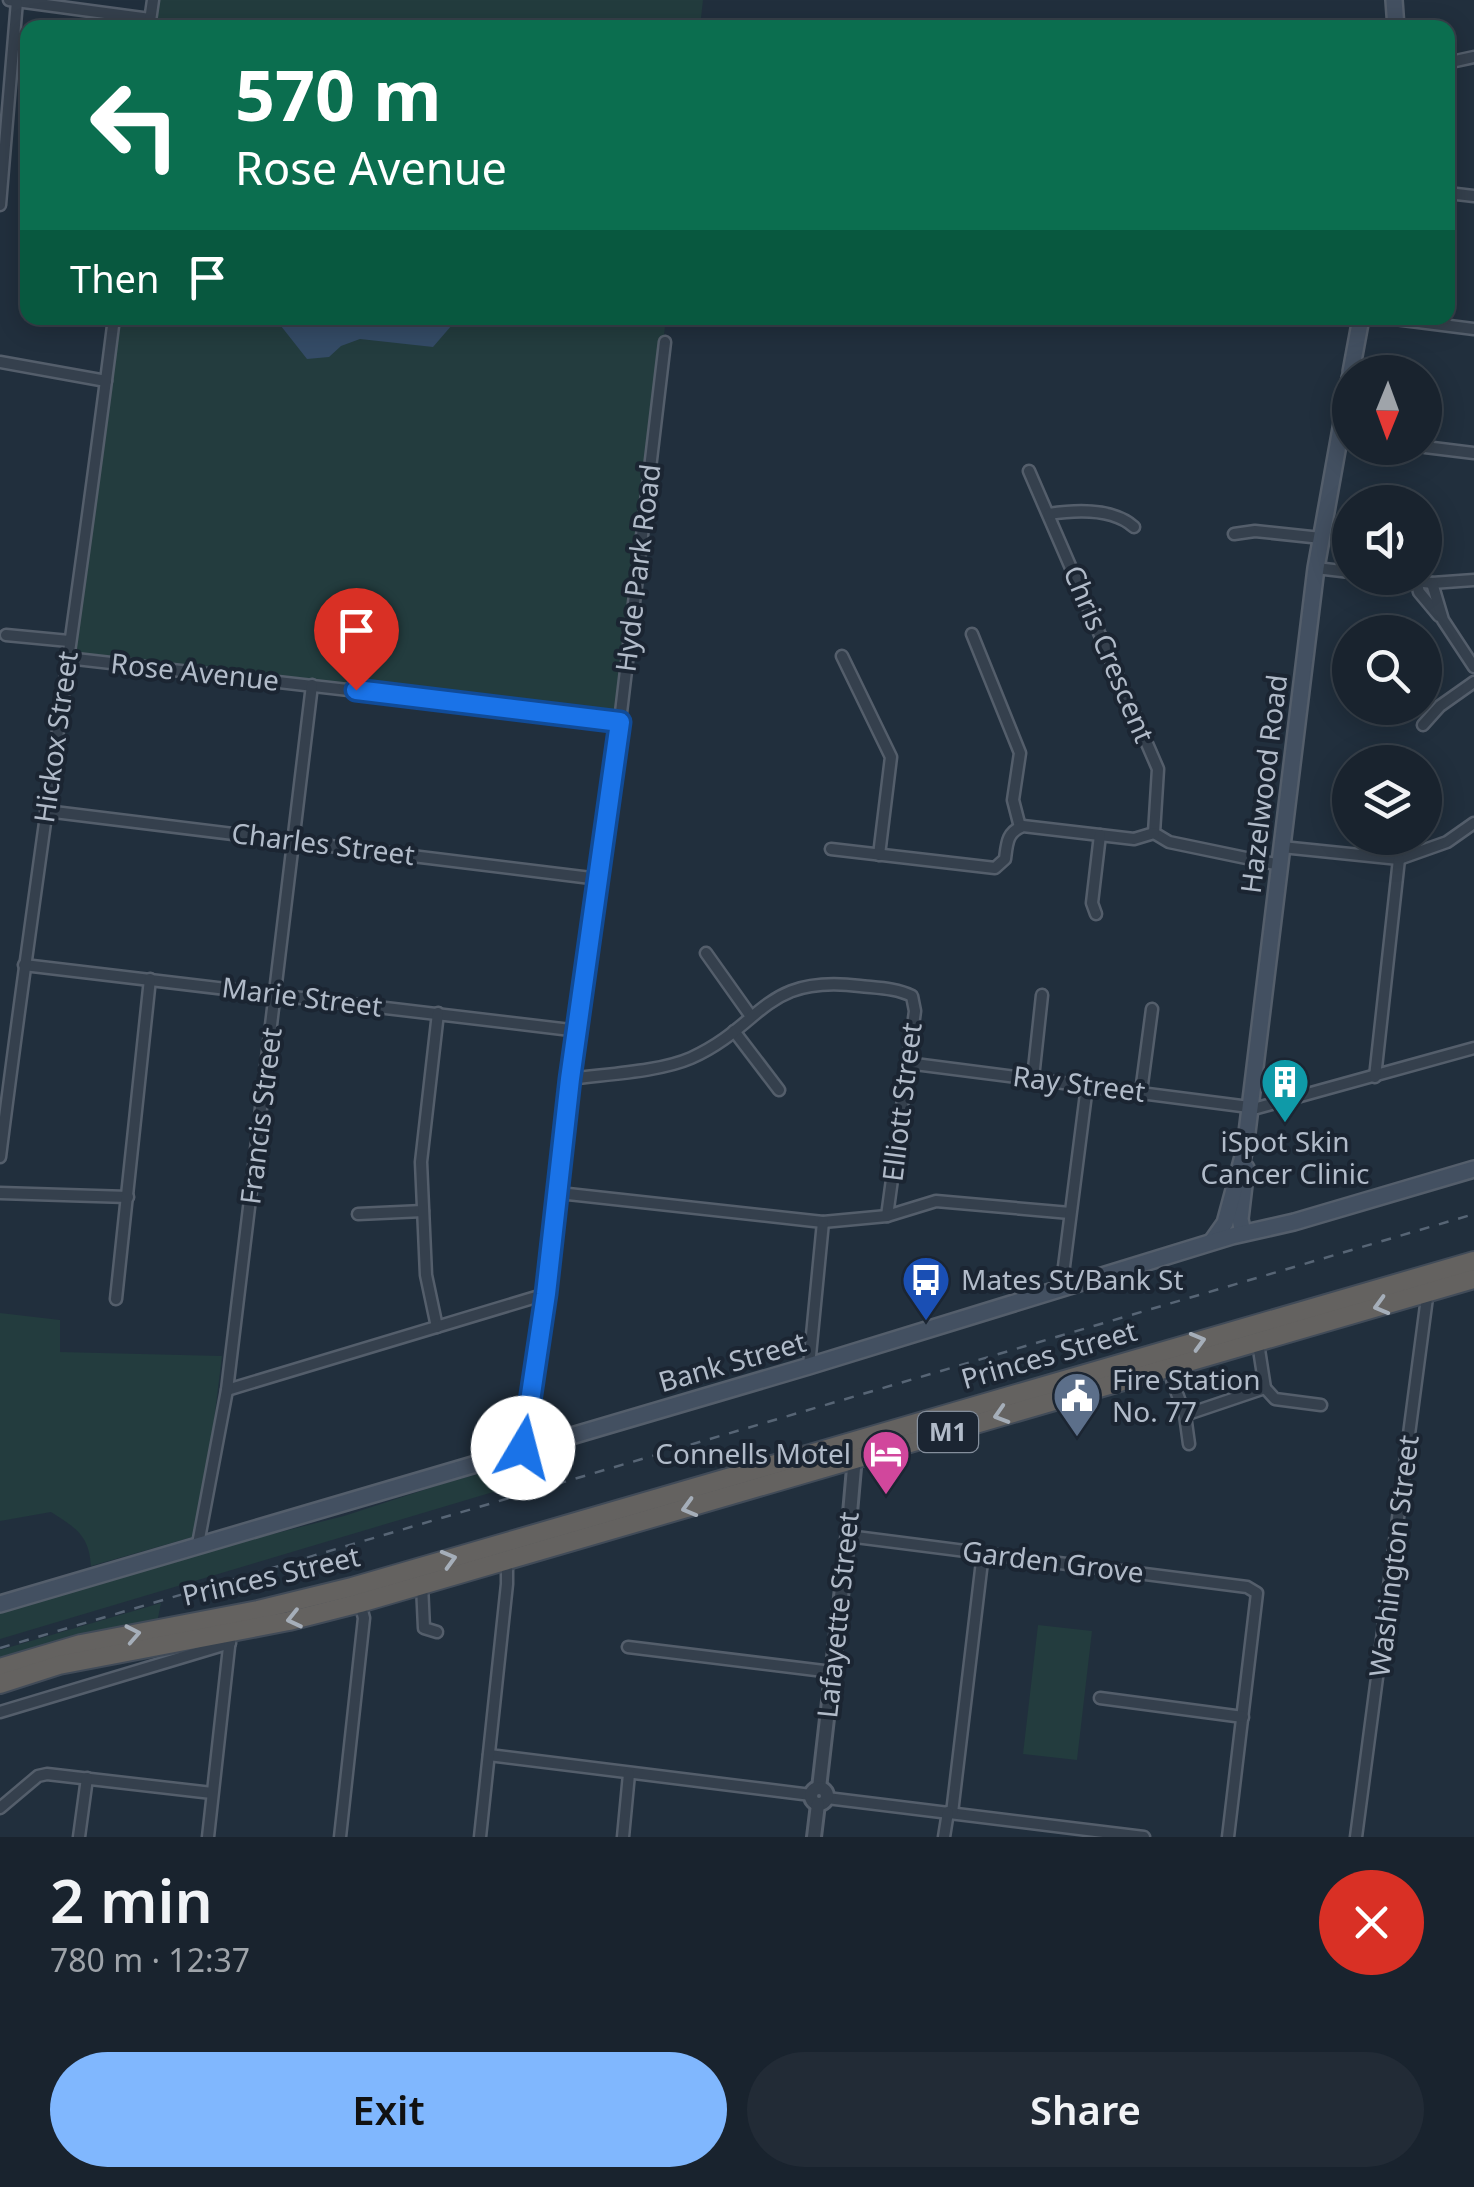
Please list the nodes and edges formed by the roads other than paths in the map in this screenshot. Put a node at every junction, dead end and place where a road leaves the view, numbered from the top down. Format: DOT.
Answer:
graph roads {
  1 [pos="9,0"];
  2 [pos="17,1"];
  3 [pos="132,20"];
  4 [pos="0,204"];
  5 [pos="113,325"];
  6 [pos="1360,325"];
  7 [pos="1442,325"];
  8 [pos="1474,329"];
  9 [pos="665,342"];
  10 [pos="1354,355"];
  11 [pos="0,362"];
  12 [pos="106,381"];
  13 [pos="1442,449"];
  14 [pos="1474,453"];
  15 [pos="1336,465"];
  16 [pos="1030,472"];
  17 [pos="1048,514"];
  18 [pos="1134,526"];
  19 [pos="1234,534"];
  20 [pos="1320,538"];
  21 [pos="1316,568"];
  22 [pos="1332,570"];
  23 [pos="1474,580"];
  24 [pos="1442,582"];
  25 [pos="1422,595"];
  26 [pos="1436,595"];
  27 [pos="1443,620"];
  28 [pos="972,634"];
  29 [pos="6,635"];
  30 [pos="69,641"];
  31 [pos="842,656"];
  32 [pos="68,658"];
  33 [pos="1474,667"];
  34 [pos="1474,682"];
  35 [pos="312,685"];
  36 [pos="1442,705"];
  37 [pos="620,722"];
  38 [pos="46,811"];
  39 [pos="1474,823"];
  40 [pos="1020,827"];
  41 [pos="1154,833"];
  42 [pos="1100,835"];
  43 [pos="293,840"];
  44 [pos="1282,846"];
  45 [pos="830,849"];
  46 [pos="879,855"];
  47 [pos="1399,859"];
  48 [pos="1280,865"];
  49 [pos="600,880"];
  50 [pos="1096,914"];
  51 [pos="706,954"];
  52 [pos="24,965"];
  53 [pos="150,979"];
  54 [pos="276,994"];
  55 [pos="1042,995"];
  56 [pos="1152,1008"];
  57 [pos="438,1014"];
  58 [pos="750,1015"];
  59 [pos="579,1030"];
  60 [pos="734,1031"];
  61 [pos="1474,1048"];
  62 [pos="907,1064"];
  63 [pos="1375,1077"];
  64 [pos="1033,1078"];
  65 [pos="570,1079"];
  66 [pos="1087,1086"];
  67 [pos="778,1090"];
  68 [pos="1141,1092"];
  69 [pos="1251,1106"];
  70 [pos="0,1158"];
  71 [pos="1474,1169"];
  72 [pos="559,1193"];
  73 [pos="0,1194"];
  74 [pos="128,1197"];
  75 [pos="423,1212"];
  76 [pos="1070,1213"];
  77 [pos="358,1214"];
  78 [pos="887,1216"];
  79 [pos="823,1222"];
  80 [pos="1235,1234"];
  81 [pos="1474,1260"];
  82 [pos="1474,1279"];
  83 [pos="1429,1283"];
  84 [pos="1060,1290"];
  85 [pos="546,1294"];
  86 [pos="116,1298"];
  87 [pos="438,1327"];
  88 [pos="1258,1342"];
  89 [pos="809,1366"];
  90 [pos="1172,1380"];
  91 [pos="1265,1388"];
  92 [pos="227,1390"];
  93 [pos="1321,1405"];
  94 [pos="1186,1414"];
  95 [pos="1189,1444"];
  96 [pos="523,1448"];
  97 [pos="850,1452"];
  98 [pos="848,1536"];
  99 [pos="198,1544"];
  100 [pos="505,1552"];
  101 [pos="983,1552"];
  102 [pos="422,1585"];
  103 [pos="1,1603"];
  104 [pos="360,1603"];
  105 [pos="229,1630"];
  106 [pos="438,1632"];
  107 [pos="628,1648"];
  108 [pos="1,1671"];
  109 [pos="832,1672"];
  110 [pos="1100,1698"];
  111 [pos="0,1712"];
  112 [pos="1243,1717"];
  113 [pos="489,1755"];
  114 [pos="629,1774"];
  115 [pos="87,1778"];
  116 [pos="212,1794"];
  117 [pos="819,1796"];
  118 [pos="0,1808"];
  119 [pos="950,1812"];
  120 [pos="79,1837"];
  121 [pos="208,1837"];
  122 [pos="340,1837"];
  123 [pos="480,1837"];
  124 [pos="622,1837"];
  125 [pos="814,1837"];
  126 [pos="944,1837"];
  127 [pos="1144,1837"];
  128 [pos="1228,1837"];
  129 [pos="1356,1837"];
  1 -- 2 [label="street"];
  2 -- 3 [label="street"];
  2 -- 4 [label="street"];
  5 -- 12 [label="street, Hickox Street"];
  6 -- 10 [label="main road, Hazelwood Road"];
  7 -- 8 [label="street"];
  9 -- 37 [label="street, Hyde Park Road"];
  11 -- 12 [label="street"];
  12 -- 30 [label="street, Hickox Street"];
  13 -- 14 [label="street"];
  15 -- 20 [label="main road, Hazelwood Road"];
  16 -- 17 [label="street, Chris Crescent"];
  17 -- 18 [label="street"];
  17 -- 41 [label="street, Chris Crescent"];
  19 -- 20 [label="street"];
  20 -- 21 [label="main road, Hazelwood Road"];
  21 -- 22 [label="street"];
  21 -- 44 [label="main road, Hazelwood Road"];
  23 -- 24 [label="street"];
  25 -- 27 [label="street"];
  26 -- 27 [label="street"];
  27 -- 33 [label="street"];
  28 -- 40 [label="street"];
  29 -- 30 [label="street"];
  30 -- 32 [label="street, Hickox Street"];
  31 -- 46 [label="street"];
  32 -- 35 [label="street, Rose Avenue"];
  32 -- 38 [label="street, Hickox Street"];
  34 -- 36 [label="street"];
  35 -- 37 [label="street, Rose Avenue"];
  35 -- 43 [label="street, Francis Street"];
  37 -- 49 [label="street, Hyde Park Road"];
  38 -- 43 [label="street, Charles Street"];
  38 -- 52 [label="street, Hickox Street"];
  39 -- 47 [label="street"];
  40 -- 42 [label="street"];
  40 -- 46 [label="street"];
  41 -- 42 [label="street"];
  41 -- 48 [label="street"];
  42 -- 50 [label="street"];
  43 -- 49 [label="street, Charles Street"];
  43 -- 54 [label="street, Francis Street"];
  44 -- 47 [label="street"];
  44 -- 48 [label="main road, Hazelwood Road"];
  45 -- 46 [label="street"];
  47 -- 63 [label="street"];
  48 -- 69 [label="main road, Hazelwood Road"];
  49 -- 59 [label="street, Hyde Park Road"];
  51 -- 58 [label="street"];
  52 -- 53 [label="street, Marie Street"];
  52 -- 70 [label="street, Hickox Street"];
  53 -- 54 [label="street, Marie Street"];
  53 -- 74 [label="street"];
  54 -- 57 [label="street, Marie Street"];
  54 -- 92 [label="street, Francis Street"];
  55 -- 64 [label="street"];
  56 -- 68 [label="street"];
  57 -- 59 [label="street, Marie Street"];
  57 -- 75 [label="street"];
  58 -- 60 [label="street, Elliott Street"];
  58 -- 62 [label="street, Elliott Street"];
  59 -- 65 [label="street, Hyde Park Road"];
  60 -- 65 [label="street, Elliott Street"];
  60 -- 67 [label="street"];
  61 -- 63 [label="street, Ray Street"];
  62 -- 64 [label="street, Ray Street"];
  62 -- 78 [label="street, Elliott Street"];
  63 -- 69 [label="street, Ray Street"];
  64 -- 66 [label="street, Ray Street"];
  65 -- 72 [label="street, Hyde Park Road"];
  66 -- 68 [label="street, Ray Street"];
  66 -- 76 [label="street"];
  68 -- 69 [label="street, Ray Street"];
  69 -- 80 [label="main road, Hazelwood Road"];
  71 -- 80 [label="main road"];
  72 -- 79 [label="street"];
  72 -- 85 [label="street, Hyde Park Road"];
  73 -- 74 [label="street"];
  74 -- 86 [label="street"];
  75 -- 77 [label="street"];
  75 -- 87 [label="street"];
  76 -- 78 [label="street"];
  76 -- 84 [label="street"];
  78 -- 79 [label="street"];
  79 -- 89 [label="street"];
  80 -- 84 [label="main road, Bank Street"];
  80 -- 84 [label="main road"];
  81 -- 83 [label="highway, Princes Street / M1"];
  82 -- 83 [label="highway, Princes Street / M1"];
  83 -- 88 [label="highway, Princes Street / M1, one-way"];
  97 -- 83 [label="highway, Princes Street / M1, one-way"];
  83 -- 129 [label="street, Washington Street"];
  84 -- 89 [label="main road, Bank Street"];
  85 -- 87 [label="street"];
  85 -- 96 [label="street, Hyde Park Road"];
  87 -- 92 [label="street"];
  88 -- 91 [label="street"];
  88 -- 97 [label="highway, Princes Street / M1, one-way"];
  89 -- 96 [label="main road, Bank Street"];
  90 -- 94 [label="street"];
  91 -- 93 [label="street"];
  91 -- 94 [label="street"];
  92 -- 99 [label="street, Francis Street"];
  94 -- 95 [label="street"];
  96 -- 99 [label="main road, Bank Street"];
  97 -- 98 [label="street, Lafayette Street"];
  97 -- 100 [label="highway, Princes Street / M1"];
  98 -- 101 [label="street, Garden Grove"];
  98 -- 109 [label="street, Lafayette Street"];
  99 -- 103 [label="main road, Bank Street"];
  100 -- 102 [label="highway, Princes Street / M1"];
  105 -- 100 [label="highway, Princes Street / M1, one-way"];
  100 -- 113 [label="street"];
  101 -- 112 [label="street, Garden Grove"];
  101 -- 119 [label="street"];
  102 -- 104 [label="highway, Princes Street / M1"];
  102 -- 106 [label="street"];
  104 -- 105 [label="highway, Princes Street / M1, one-way"];
  104 -- 122 [label="street"];
  105 -- 108 [label="highway, Princes Street / M1"];
  105 -- 111 [label="street"];
  105 -- 116 [label="street"];
  107 -- 109 [label="street"];
  109 -- 117 [label="street, Lafayette Street"];
  110 -- 112 [label="street"];
  112 -- 128 [label="street"];
  113 -- 114 [label="street"];
  113 -- 123 [label="street"];
  114 -- 117 [label="street"];
  114 -- 124 [label="street"];
  115 -- 116 [label="street"];
  115 -- 118 [label="street"];
  115 -- 120 [label="street"];
  116 -- 121 [label="street"];
  117 -- 119 [label="street"];
  117 -- 125 [label="street, Lafayette Street"];
  119 -- 126 [label="street"];
  119 -- 127 [label="street"];
}
